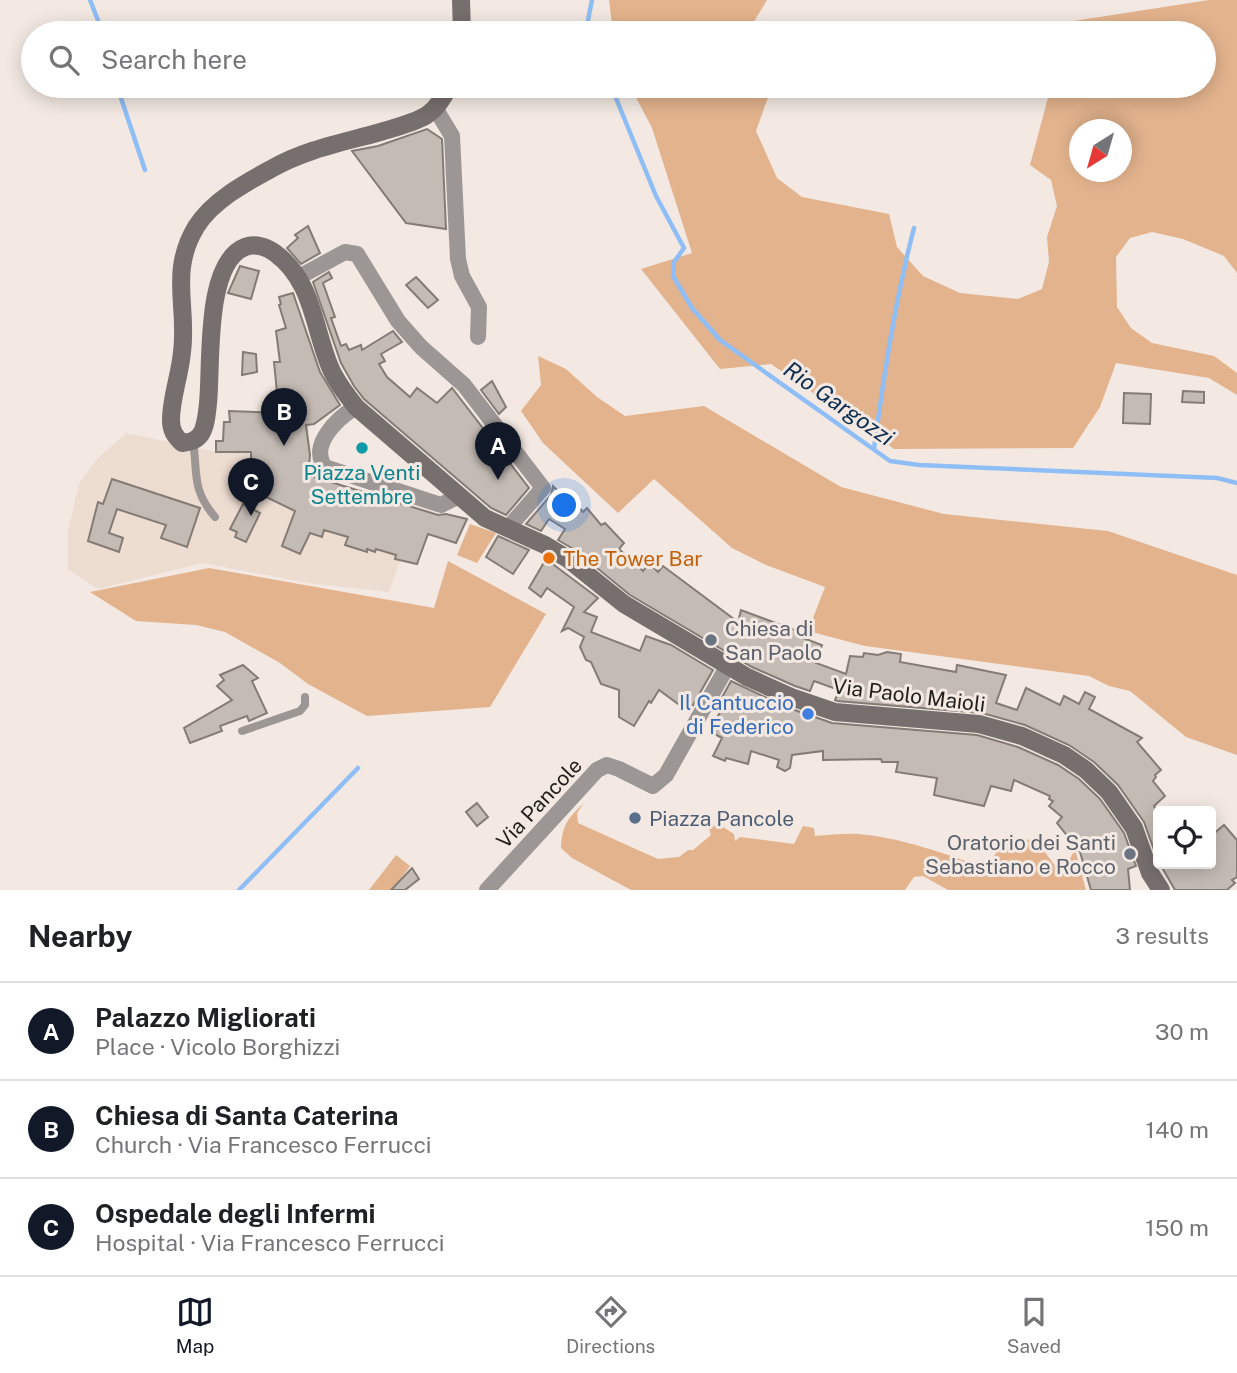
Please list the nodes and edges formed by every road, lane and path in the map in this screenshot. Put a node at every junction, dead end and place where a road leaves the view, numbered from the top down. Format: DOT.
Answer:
graph roads {
  1 [pos="461,0"];
  2 [pos="462,21"];
  3 [pos="442,98"];
  4 [pos="436,108"];
  5 [pos="299,277"];
  6 [pos="478,337"];
  7 [pos="356,407"];
  8 [pos="188,442"];
  9 [pos="460,496"];
  10 [pos="215,517"];
  11 [pos="508,528"];
  12 [pos="727,667"];
  13 [pos="305,697"];
  14 [pos="242,731"];
  15 [pos="1149,881"];
  16 [pos="487,890"];
  17 [pos="1161,890"];
  1 -- 2 [label="street"];
  3 -- 4 [label="street"];
  4 -- 6 [label="street"];
  4 -- 8 [label="street"];
  5 -- 7 [label="street"];
  5 -- 8 [label="street"];
  5 -- 11 [label="street"];
  7 -- 9 [label="street"];
  7 -- 9 [label="street"];
  8 -- 10 [label="lane"];
  9 -- 11 [label="street, Via Paolo Maioli"];
  11 -- 12 [label="street, Via Paolo Maioli"];
  12 -- 15 [label="street, Via Paolo Maioli"];
  12 -- 16 [label="street, Via Pancole"];
  13 -- 14 [label="lane"];
  15 -- 17 [label="street, Via Paolo Maioli"];
}
